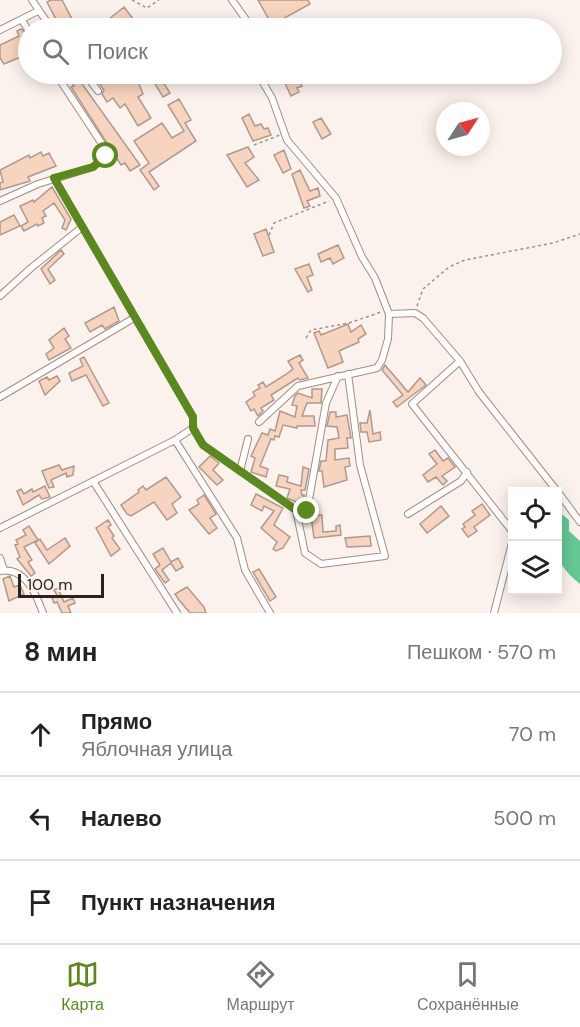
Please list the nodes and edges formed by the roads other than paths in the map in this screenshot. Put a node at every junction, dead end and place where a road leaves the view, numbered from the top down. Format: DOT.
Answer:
graph roads {
  1 [pos="32,0"];
  2 [pos="232,0"];
  3 [pos="38,11"];
  4 [pos="26,18"];
  5 [pos="43,18"];
  6 [pos="245,18"];
  7 [pos="18,22"];
  8 [pos="0,30"];
  9 [pos="63,84"];
  10 [pos="93,84"];
  11 [pos="264,84"];
  12 [pos="98,91"];
  13 [pos="54,178"];
  14 [pos="0,201"];
  15 [pos="81,228"];
  16 [pos="0,296"];
  17 [pos="388,312"];
  18 [pos="134,318"];
  19 [pos="460,361"];
  20 [pos="348,374"];
  21 [pos="338,376"];
  22 [pos="0,397"];
  23 [pos="259,422"];
  24 [pos="193,428"];
  25 [pos="248,439"];
  26 [pos="175,440"];
  27 [pos="240,471"];
  28 [pos="467,472"];
  29 [pos="93,481"];
  30 [pos="553,487"];
  31 [pos="562,499"];
  32 [pos="296,510"];
  33 [pos="408,514"];
  34 [pos="580,522"];
  35 [pos="508,525"];
  36 [pos="0,528"];
  37 [pos="0,558"];
  38 [pos="508,561"];
  39 [pos="2,570"];
  40 [pos="43,613"];
  41 [pos="177,613"];
  42 [pos="270,613"];
  43 [pos="494,613"];
  1 -- 3 [label="street"];
  2 -- 6 [label="street"];
  3 -- 4 [label="street"];
  3 -- 5 [label="street"];
  7 -- 8 [label="street"];
  9 -- 13 [label="street"];
  10 -- 12 [label="street"];
  11 -- 17 [label="street"];
  13 -- 14 [label="street"];
  13 -- 15 [label="street"];
  15 -- 16 [label="street"];
  15 -- 18 [label="street"];
  17 -- 19 [label="street"];
  17 -- 20 [label="street"];
  18 -- 22 [label="street"];
  18 -- 24 [label="street"];
  19 -- 28 [label="street"];
  19 -- 30 [label="street"];
  20 -- 21 [label="street"];
  20 -- 32 [label="street"];
  21 -- 23 [label="street"];
  21 -- 32 [label="street"];
  24 -- 26 [label="street"];
  24 -- 27 [label="street"];
  25 -- 27 [label="street"];
  26 -- 29 [label="street"];
  26 -- 42 [label="street"];
  27 -- 32 [label="street"];
  28 -- 33 [label="street"];
  28 -- 35 [label="street"];
  29 -- 36 [label="street"];
  29 -- 41 [label="street"];
  31 -- 34 [label="street"];
  37 -- 39 [label="street"];
  38 -- 43 [label="street"];
  39 -- 40 [label="street"];
}
